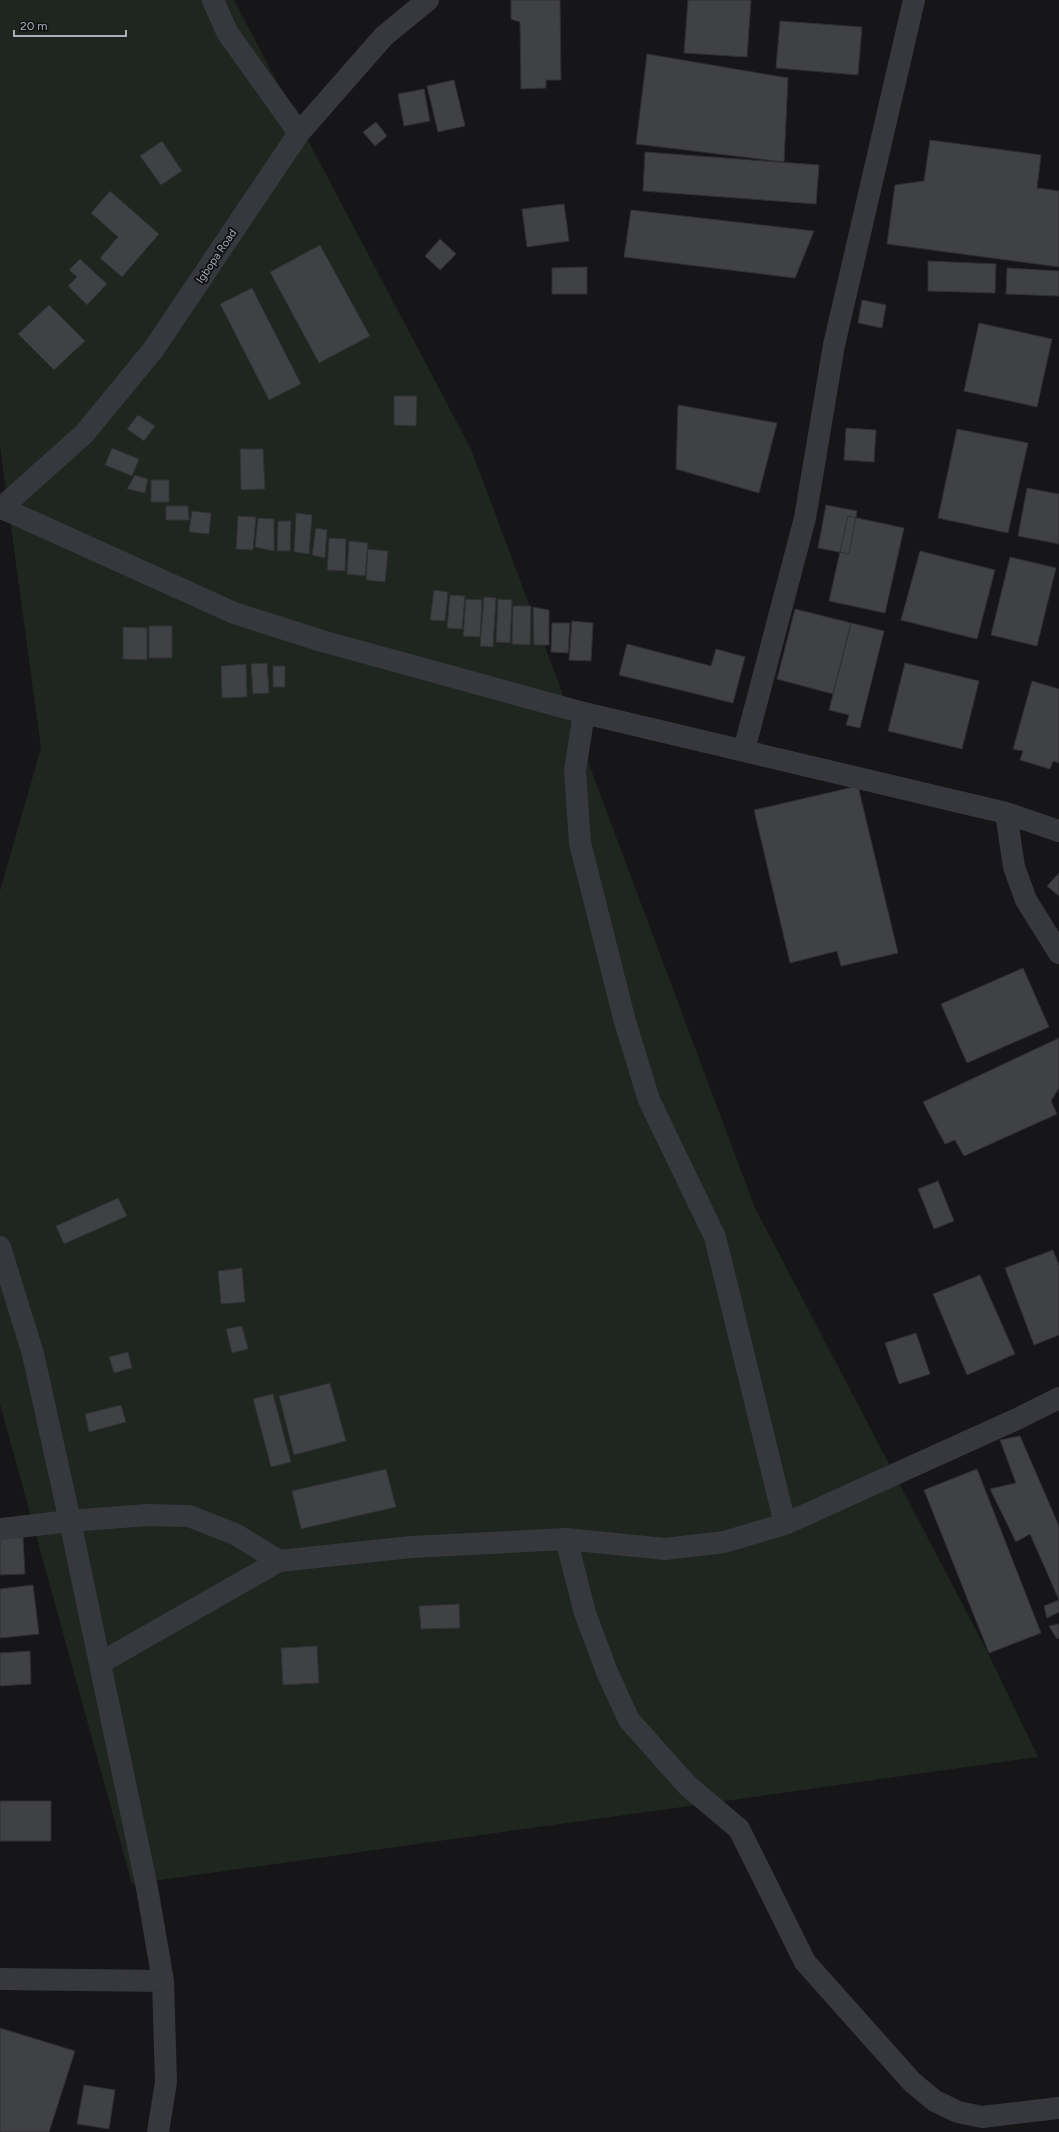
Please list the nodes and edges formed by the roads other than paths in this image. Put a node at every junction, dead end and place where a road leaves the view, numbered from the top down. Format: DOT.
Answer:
graph roads {
  1 [pos="213,0"];
  2 [pos="428,0"];
  3 [pos="914,0"];
  4 [pos="299,133"];
  5 [pos="1,508"];
  6 [pos="584,713"];
  7 [pos="744,750"];
  8 [pos="1006,814"];
  9 [pos="1059,831"];
  10 [pos="1059,953"];
  11 [pos="0,1248"];
  12 [pos="1059,1398"];
  13 [pos="70,1521"];
  14 [pos="785,1524"];
  15 [pos="0,1529"];
  16 [pos="566,1539"];
  17 [pos="279,1561"];
  18 [pos="100,1663"];
  19 [pos="0,1979"];
  20 [pos="163,1981"];
  21 [pos="1059,2108"];
  22 [pos="158,2132"];
  1 -- 4 [label="street"];
  2 -- 4 [label="street, Igbopa Road"];
  3 -- 7 [label="street"];
  4 -- 5 [label="street, Igbopa Road"];
  5 -- 6 [label="street"];
  6 -- 7 [label="street"];
  6 -- 14 [label="street"];
  7 -- 8 [label="street"];
  8 -- 9 [label="street"];
  8 -- 10 [label="street"];
  11 -- 13 [label="street"];
  12 -- 14 [label="street"];
  13 -- 15 [label="street"];
  13 -- 17 [label="street"];
  13 -- 18 [label="street"];
  14 -- 16 [label="street"];
  16 -- 17 [label="street"];
  16 -- 21 [label="street"];
  17 -- 18 [label="street"];
  18 -- 20 [label="street"];
  19 -- 20 [label="street"];
  20 -- 22 [label="street"];
}
